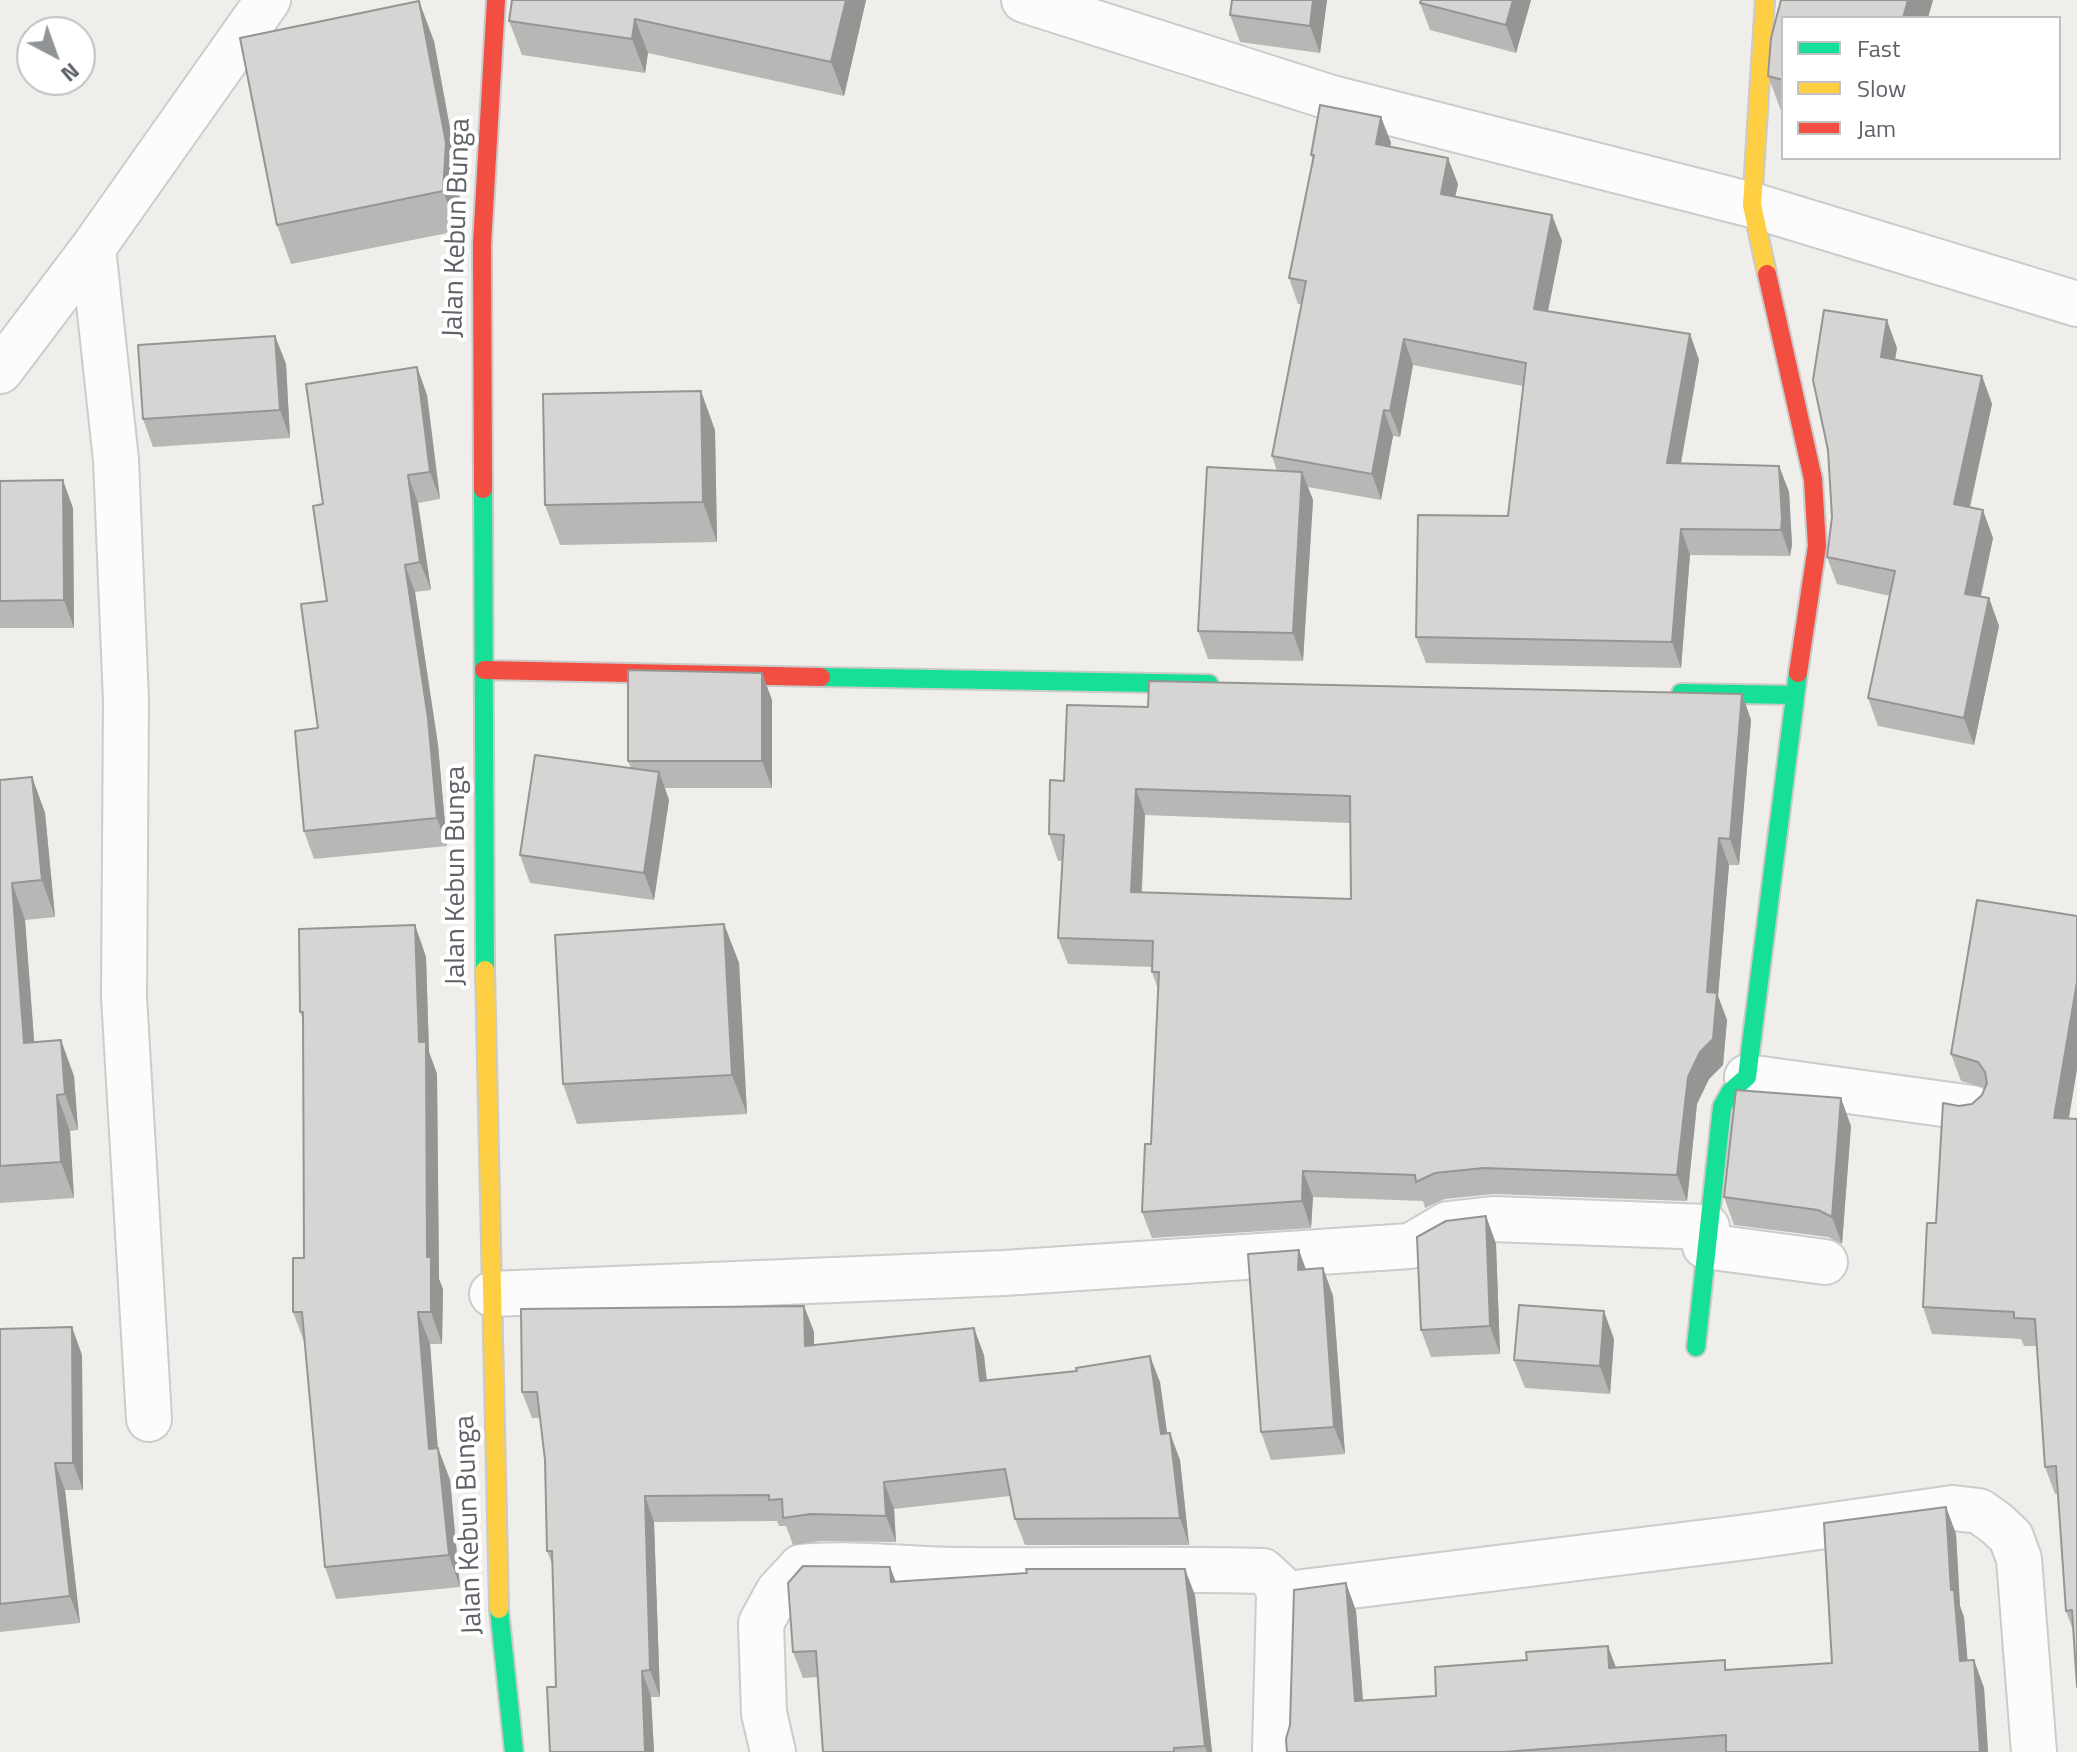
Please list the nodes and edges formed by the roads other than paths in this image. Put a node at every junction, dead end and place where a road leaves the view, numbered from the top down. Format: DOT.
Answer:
graph roads {
  1 [pos="268,0"];
  2 [pos="496,0"];
  3 [pos="1024,0"];
  4 [pos="1765,0"];
  5 [pos="1110,13"];
  6 [pos="1752,205"];
  7 [pos="93,248"];
  8 [pos="2077,304"];
  9 [pos="0,371"];
  10 [pos="484,670"];
  11 [pos="1232,684"];
  12 [pos="1670,693"];
  13 [pos="1795,695"];
  14 [pos="1747,1077"];
  15 [pos="1972,1108"];
  16 [pos="1706,1236"];
  17 [pos="1825,1262"];
  18 [pos="492,1294"];
  19 [pos="1696,1347"];
  20 [pos="149,1419"];
  21 [pos="1279,1595"];
  22 [pos="514,1752"];
  23 [pos="773,1752"];
  24 [pos="1275,1752"];
  25 [pos="2034,1752"];
  1 -- 7 [label="street"];
  2 -- 10 [label="street, Jalan Kebun Bunga"];
  3 -- 5 [label="street"];
  4 -- 6 [label="street"];
  5 -- 6 [label="street"];
  6 -- 8 [label="street"];
  6 -- 13 [label="street"];
  7 -- 9 [label="street"];
  7 -- 20 [label="street"];
  10 -- 11 [label="street"];
  10 -- 18 [label="street, Jalan Kebun Bunga"];
  12 -- 13 [label="street"];
  13 -- 14 [label="street"];
  14 -- 15 [label="street"];
  14 -- 16 [label="street"];
  16 -- 17 [label="street"];
  16 -- 18 [label="street"];
  16 -- 19 [label="street"];
  18 -- 22 [label="street, Jalan Kebun Bunga"];
  21 -- 23 [label="street"];
  21 -- 24 [label="street"];
  21 -- 25 [label="street"];
}
